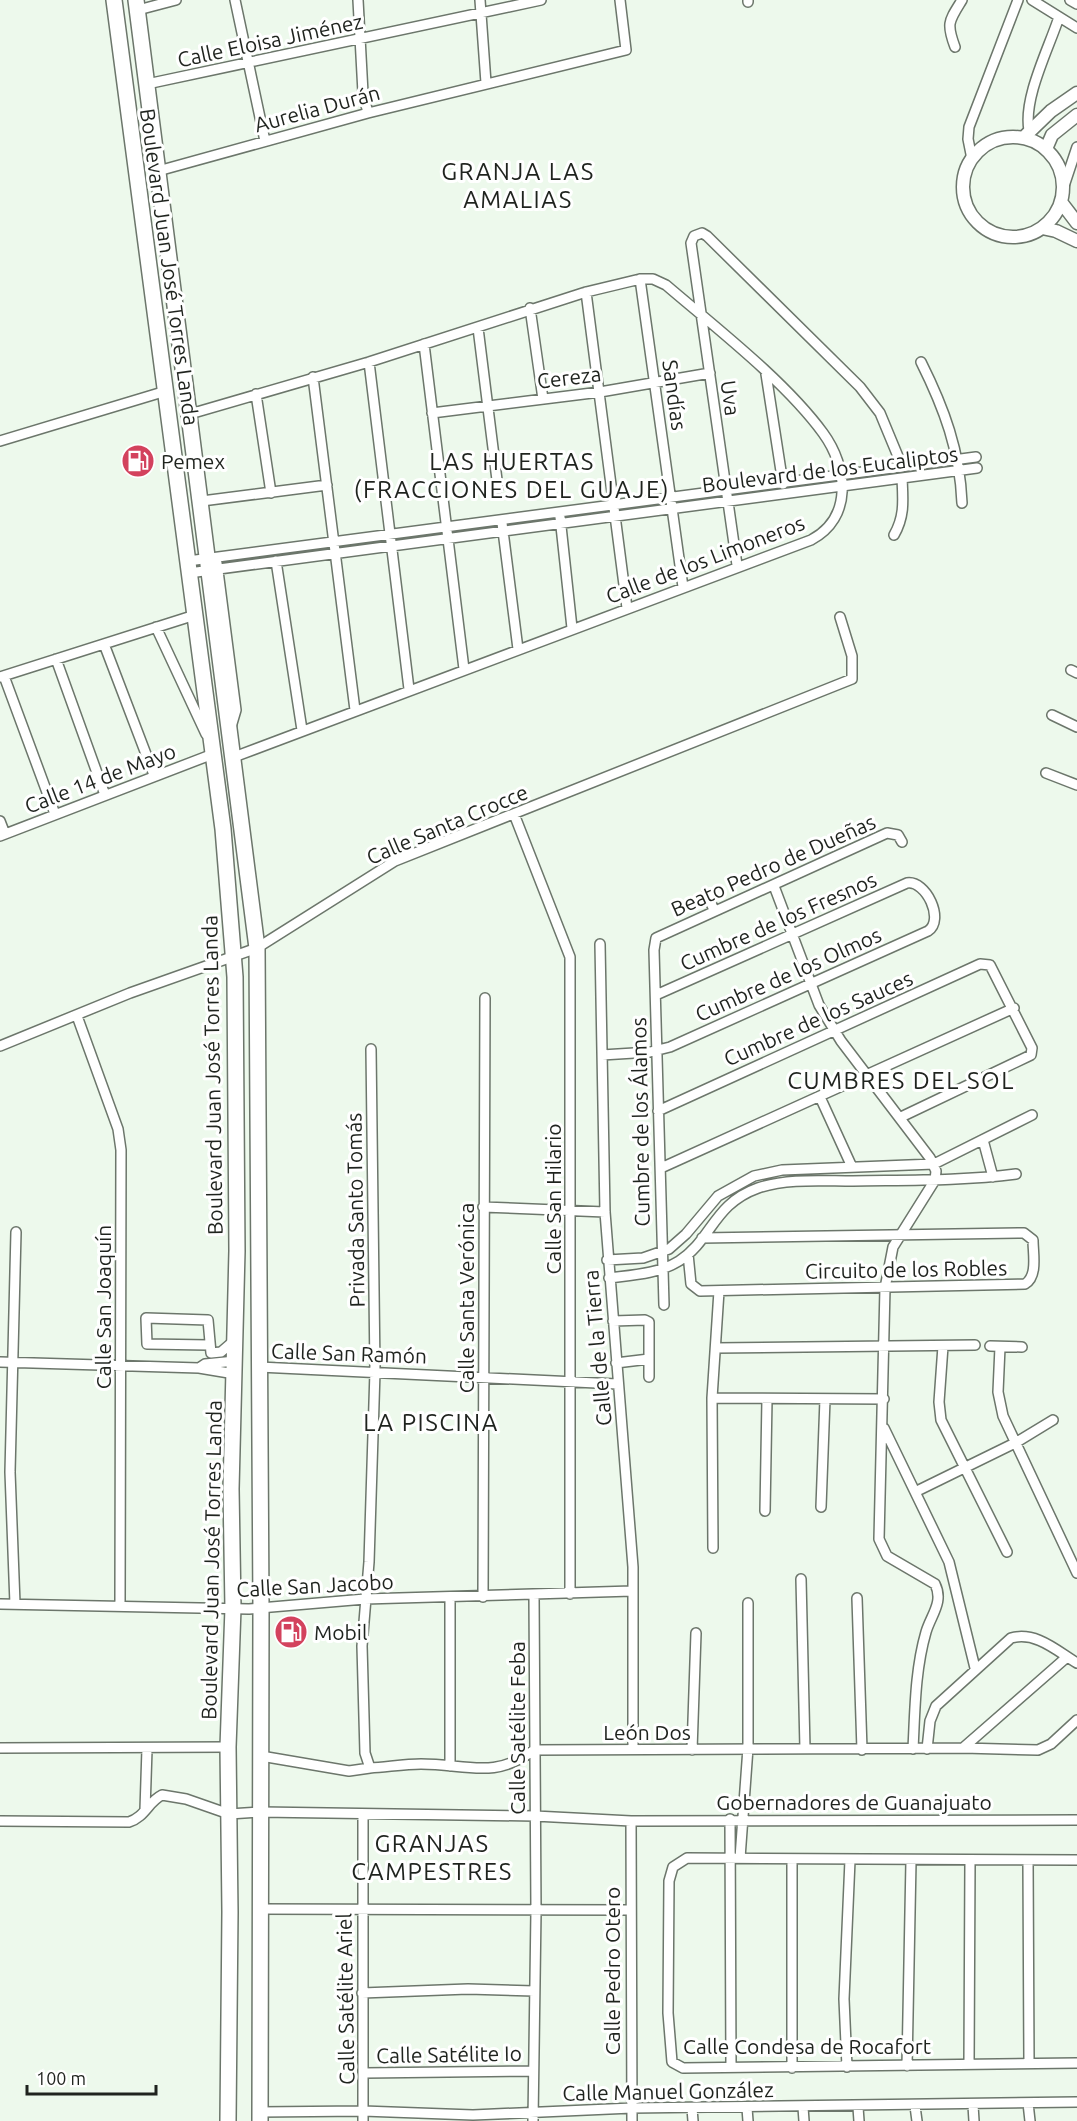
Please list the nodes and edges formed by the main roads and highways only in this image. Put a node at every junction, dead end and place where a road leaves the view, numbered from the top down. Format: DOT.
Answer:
graph roads {
  1 [pos="114,0"];
  2 [pos="137,5"];
  3 [pos="260,2116"];
  4 [pos="228,2121"];
  1 -- 4 [label="main road, Boulevard Juan José Torres Landa"];
  2 -- 3 [label="main road, Boulevard Juan José Torres Landa"];
}
